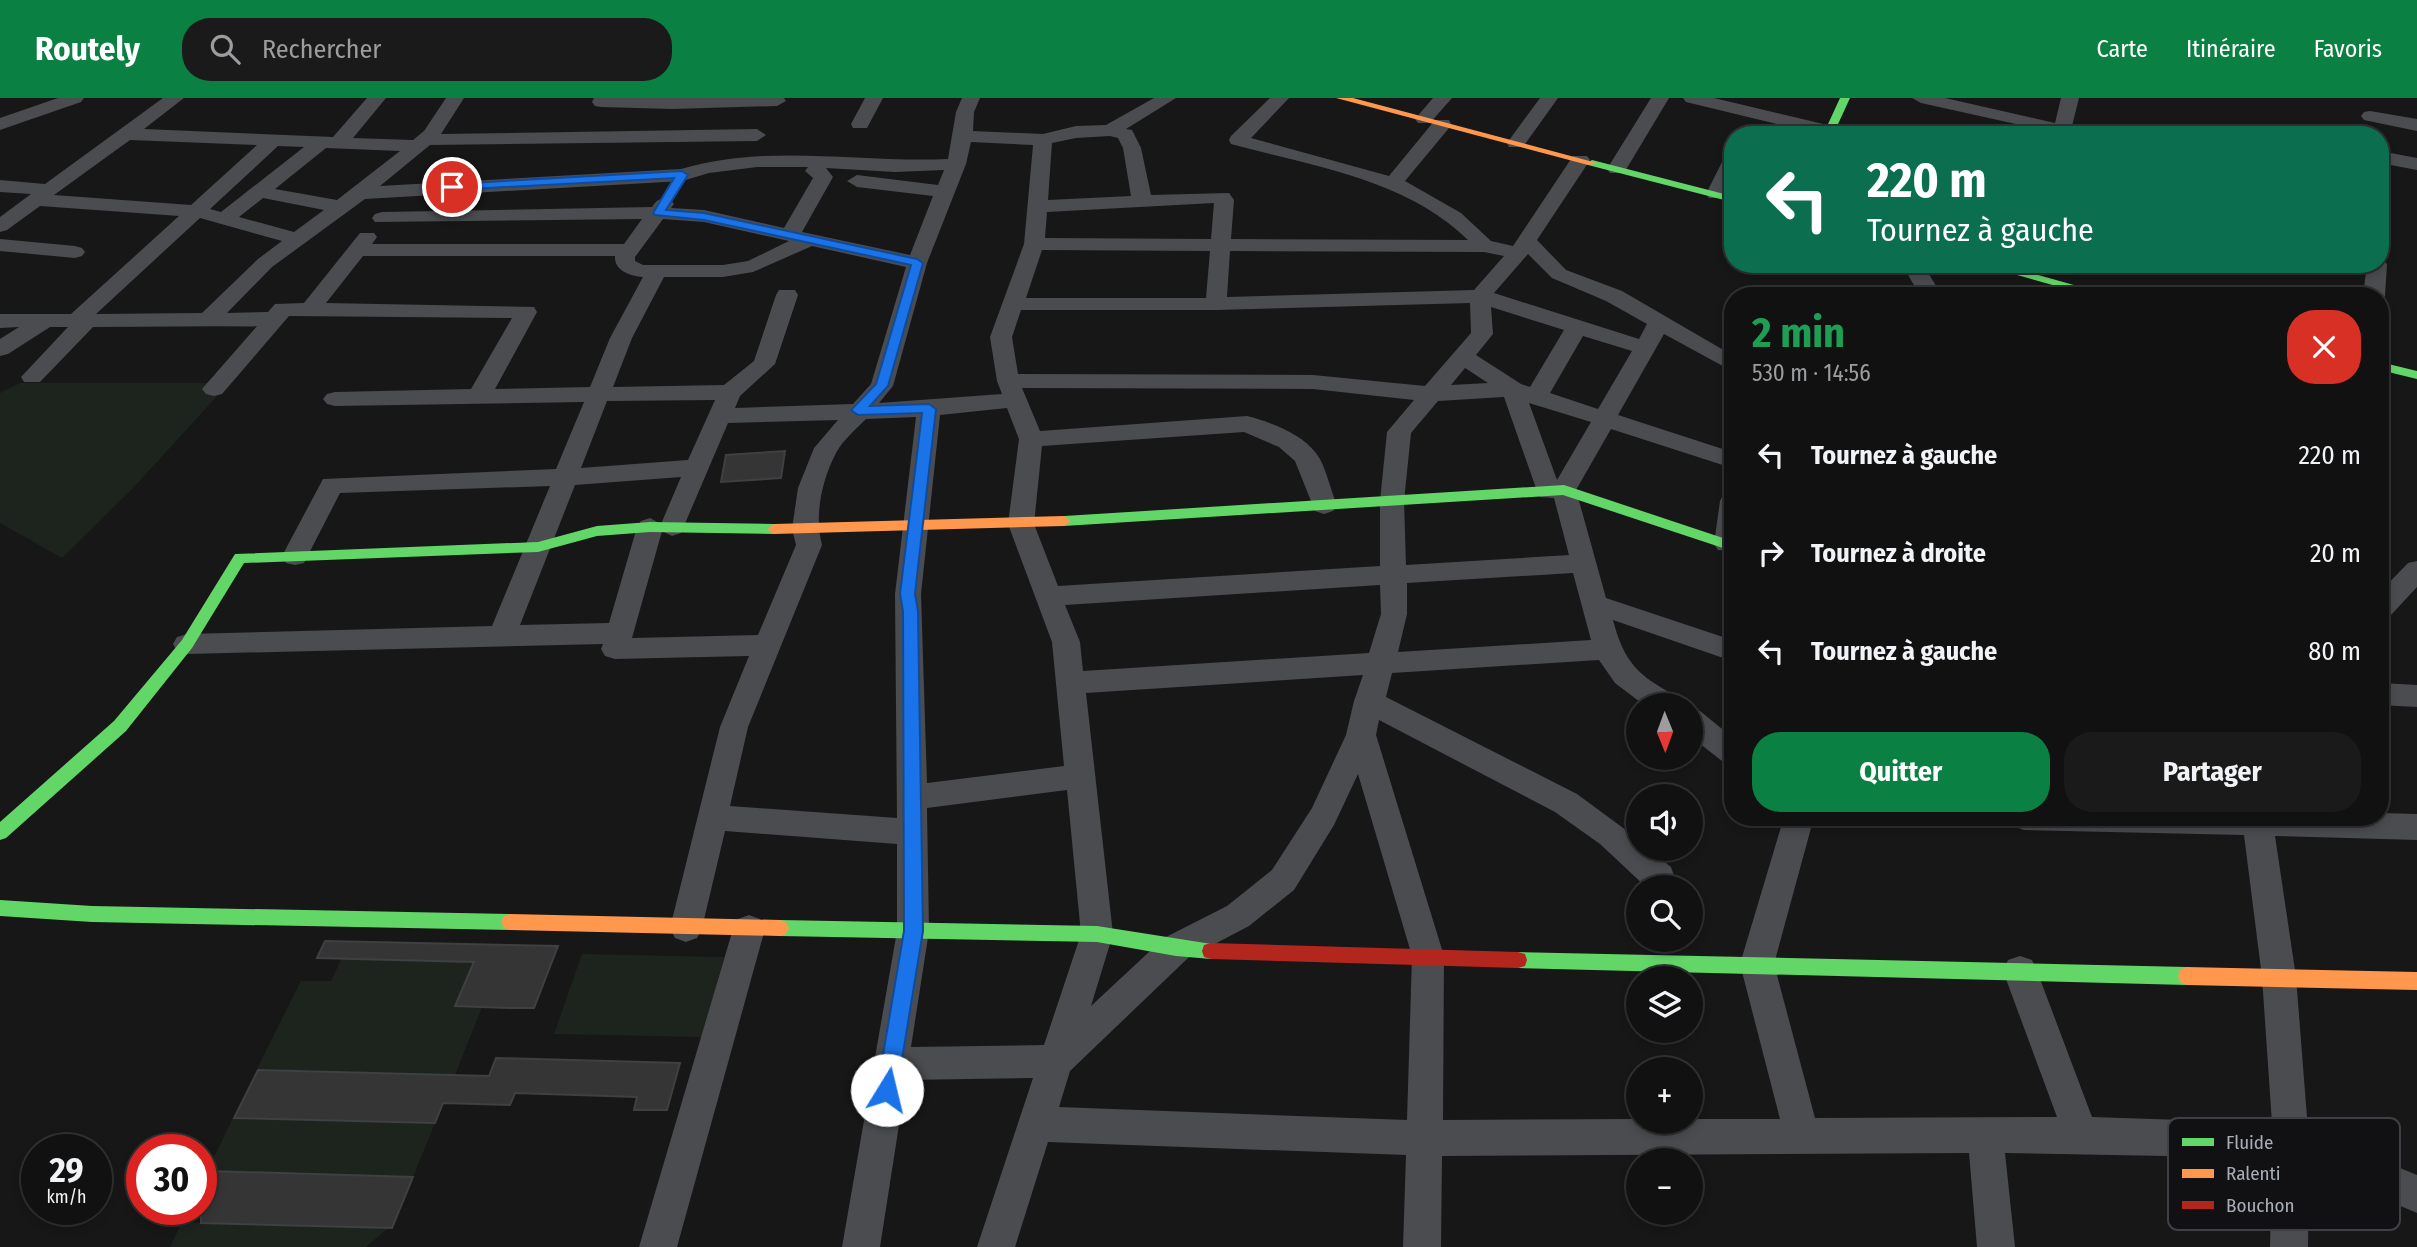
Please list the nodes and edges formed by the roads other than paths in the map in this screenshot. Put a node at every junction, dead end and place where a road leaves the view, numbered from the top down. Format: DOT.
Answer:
graph roads {
  1 [pos="75,98"];
  2 [pos="175,98"];
  3 [pos="377,98"];
  4 [pos="455,98"];
  5 [pos="603,98"];
  6 [pos="874,98"];
  7 [pos="971,98"];
  8 [pos="1167,98"];
  9 [pos="1280,98"];
  10 [pos="1341,98"];
  11 [pos="1443,98"];
  12 [pos="1549,98"];
  13 [pos="1660,98"];
  14 [pos="1692,98"];
  15 [pos="1845,98"];
  16 [pos="1921,98"];
  17 [pos="2070,98"];
  18 [pos="778,99"];
  19 [pos="1958,102"];
  20 [pos="671,104"];
  21 [pos="1758,113"];
  22 [pos="2370,116"];
  23 [pos="1433,122"];
  24 [pos="0,124"];
  25 [pos="860,124"];
  26 [pos="2417,125"];
  27 [pos="1752,126"];
  28 [pos="1804,126"];
  29 [pos="1831,126"];
  30 [pos="2047,126"];
  31 [pos="2063,126"];
  32 [pos="1110,130"];
  33 [pos="125,134"];
  34 [pos="757,135"];
  35 [pos="962,136"];
  36 [pos="541,137"];
  37 [pos="650,139"];
  38 [pos="273,140"];
  39 [pos="1042,140"];
  40 [pos="330,142"];
  41 [pos="421,143"];
  42 [pos="1516,143"];
  43 [pos="2389,159"];
  44 [pos="1580,160"];
  45 [pos="743,163"];
  46 [pos="956,164"];
  47 [pos="2417,164"];
  48 [pos="822,169"];
  49 [pos="1617,169"];
  50 [pos="682,175"];
  51 [pos="608,178"];
  52 [pos="532,183"];
  53 [pos="1393,183"];
  54 [pos="501,184"];
  55 [pos="0,186"];
  56 [pos="404,190"];
  57 [pos="260,192"];
  58 [pos="945,192"];
  59 [pos="360,193"];
  60 [pos="42,195"];
  61 [pos="1724,197"];
  62 [pos="1171,199"];
  63 [pos="1142,200"];
  64 [pos="1038,206"];
  65 [pos="341,207"];
  66 [pos="195,211"];
  67 [pos="659,213"];
  68 [pos="504,216"];
  69 [pos="382,218"];
  70 [pos="224,219"];
  71 [pos="0,226"];
  72 [pos="800,237"];
  73 [pos="297,239"];
  74 [pos="1034,244"];
  75 [pos="0,245"];
  76 [pos="1166,245"];
  77 [pos="1220,246"];
  78 [pos="1484,246"];
  79 [pos="1523,247"];
  80 [pos="356,250"];
  81 [pos="630,250"];
  82 [pos="75,252"];
  83 [pos="917,263"];
  84 [pos="657,271"];
  85 [pos="2019,273"];
  86 [pos="2073,287"];
  87 [pos="788,295"];
  88 [pos="1480,296"];
  89 [pos="1011,304"];
  90 [pos="1216,304"];
  91 [pos="310,309"];
  92 [pos="274,318"];
  93 [pos="208,319"];
  94 [pos="46,320"];
  95 [pos="82,320"];
  96 [pos="0,321"];
  97 [pos="1660,321"];
  98 [pos="1577,326"];
  99 [pos="63,345"];
  100 [pos="5,346"];
  101 [pos="1645,348"];
  102 [pos="1462,356"];
  103 [pos="1724,359"];
  104 [pos="2389,368"];
  105 [pos="2417,375"];
  106 [pos="32,377"];
  107 [pos="214,388"];
  108 [pos="1513,389"];
  109 [pos="1011,390"];
  110 [pos="730,392"];
  111 [pos="599,394"];
  112 [pos="1431,394"];
  113 [pos="479,396"];
  114 [pos="1536,397"];
  115 [pos="335,399"];
  116 [pos="929,409"];
  117 [pos="858,410"];
  118 [pos="720,416"];
  119 [pos="1604,420"];
  120 [pos="1031,439"];
  121 [pos="1724,458"];
  122 [pos="698,468"];
  123 [pos="566,477"];
  124 [pos="1557,491"];
  125 [pos="1392,501"];
  126 [pos="1324,505"];
  127 [pos="1021,524"];
  128 [pos="661,527"];
  129 [pos="914,527"];
  130 [pos="805,529"];
  131 [pos="1724,543"];
  132 [pos="538,547"];
  133 [pos="295,556"];
  134 [pos="1584,563"];
  135 [pos="2417,570"];
  136 [pos="1394,575"];
  137 [pos="1048,596"];
  138 [pos="2389,599"];
  139 [pos="1595,604"];
  140 [pos="620,633"];
  141 [pos="502,636"];
  142 [pos="187,644"];
  143 [pos="766,645"];
  144 [pos="1724,648"];
  145 [pos="1607,649"];
  146 [pos="1380,664"];
  147 [pos="1070,683"];
  148 [pos="1646,693"];
  149 [pos="2389,694"];
  150 [pos="2417,696"];
  151 [pos="1368,701"];
  152 [pos="1703,730"];
  153 [pos="1361,735"];
  154 [pos="1724,747"];
  155 [pos="1080,776"];
  156 [pos="912,797"];
  157 [pos="712,817"];
  158 [pos="1796,826"];
  159 [pos="2259,826"];
  160 [pos="2389,826"];
  161 [pos="2417,827"];
  162 [pos="913,832"];
  163 [pos="0,833"];
  164 [pos="1658,875"];
  165 [pos="0,908"];
  166 [pos="685,928"];
  167 [pos="750,929"];
  168 [pos="913,931"];
  169 [pos="1097,934"];
  170 [pos="1176,948"];
  171 [pos="1630,952"];
  172 [pos="1686,952"];
  173 [pos="1428,956"];
  174 [pos="1756,964"];
  175 [pos="2020,971"];
  176 [pos="2279,977"];
  177 [pos="2411,986"];
  178 [pos="1056,1061"];
  179 [pos="891,1064"];
  180 [pos="2289,1118"];
  181 [pos="1035,1124"];
  182 [pos="2081,1135"];
  183 [pos="1802,1136"];
  184 [pos="1985,1136"];
  185 [pos="2168,1137"];
  186 [pos="1424,1138"];
  187 [pos="2400,1187"];
  188 [pos="2417,1194"];
  189 [pos="658,1247"];
  190 [pos="861,1247"];
  191 [pos="996,1247"];
  192 [pos="1422,1247"];
  193 [pos="1996,1247"];
  1 -- 24 [label="street"];
  2 -- 33 [label="street"];
  3 -- 40 [label="street"];
  4 -- 41 [label="street"];
  5 -- 20 [label="street"];
  6 -- 25 [label="street"];
  7 -- 35 [label="street"];
  8 -- 32 [label="street"];
  9 -- 53 [label="street"];
  10 -- 23 [label="street"];
  11 -- 23 [label="street"];
  12 -- 42 [label="street"];
  13 -- 49 [label="street"];
  14 -- 21 [label="street"];
  15 -- 29 [label="street"];
  16 -- 19 [label="street"];
  17 -- 31 [label="street"];
  18 -- 20 [label="street"];
  18 -- 34 [label="street"];
  19 -- 30 [label="street"];
  20 -- 37 [label="street"];
  21 -- 27 [label="street"];
  21 -- 28 [label="street"];
  22 -- 26 [label="street"];
  23 -- 42 [label="street"];
  23 -- 53 [label="street"];
  32 -- 39 [label="street"];
  32 -- 63 [label="street"];
  33 -- 38 [label="street"];
  33 -- 60 [label="street"];
  34 -- 37 [label="street"];
  34 -- 45 [label="street"];
  35 -- 39 [label="street"];
  35 -- 46 [label="street"];
  36 -- 37 [label="street"];
  36 -- 41 [label="street"];
  36 -- 54 [label="street"];
  37 -- 51 [label="street"];
  38 -- 40 [label="street"];
  38 -- 66 [label="street"];
  39 -- 64 [label="street"];
  40 -- 41 [label="street"];
  40 -- 57 [label="street"];
  41 -- 59 [label="street"];
  42 -- 44 [label="street"];
  43 -- 47 [label="street"];
  44 -- 49 [label="street"];
  44 -- 79 [label="street"];
  45 -- 48 [label="street"];
  45 -- 50 [label="street"];
  46 -- 48 [label="street"];
  46 -- 58 [label="street"];
  48 -- 58 [label="street"];
  48 -- 72 [label="street"];
  49 -- 61 [label="street"];
  50 -- 51 [label="street"];
  50 -- 67 [label="street"];
  51 -- 52 [label="street"];
  52 -- 54 [label="street"];
  52 -- 68 [label="street"];
  53 -- 78 [label="street"];
  54 -- 56 [label="street"];
  55 -- 60 [label="street"];
  56 -- 59 [label="street"];
  56 -- 69 [label="street"];
  57 -- 65 [label="street"];
  57 -- 70 [label="street"];
  58 -- 83 [label="street"];
  59 -- 65 [label="street"];
  60 -- 66 [label="street"];
  60 -- 71 [label="street"];
  62 -- 63 [label="street"];
  62 -- 76 [label="street"];
  62 -- 77 [label="street"];
  63 -- 64 [label="street"];
  64 -- 74 [label="street"];
  65 -- 73 [label="street"];
  66 -- 70 [label="street"];
  66 -- 95 [label="street"];
  67 -- 68 [label="street"];
  67 -- 72 [label="street"];
  67 -- 81 [label="street"];
  68 -- 69 [label="street"];
  69 -- 80 [label="street"];
  70 -- 73 [label="street"];
  72 -- 83 [label="street"];
  72 -- 84 [label="street"];
  73 -- 93 [label="street"];
  74 -- 76 [label="street"];
  74 -- 89 [label="street"];
  75 -- 82 [label="street"];
  76 -- 77 [label="street"];
  77 -- 78 [label="street"];
  77 -- 90 [label="street"];
  78 -- 79 [label="street"];
  79 -- 88 [label="street"];
  79 -- 97 [label="street"];
  80 -- 81 [label="street"];
  80 -- 91 [label="street"];
  81 -- 84 [label="street"];
  83 -- 117 [label="street"];
  84 -- 111 [label="street"];
  85 -- 86 [label="street"];
  87 -- 110 [label="street"];
  88 -- 90 [label="street"];
  88 -- 98 [label="street"];
  88 -- 102 [label="street"];
  89 -- 90 [label="street"];
  89 -- 109 [label="street"];
  91 -- 92 [label="street"];
  91 -- 113 [label="street"];
  92 -- 93 [label="street"];
  92 -- 107 [label="street"];
  93 -- 95 [label="street"];
  94 -- 95 [label="street"];
  94 -- 96 [label="street"];
  94 -- 100 [label="street"];
  95 -- 99 [label="street"];
  97 -- 101 [label="street"];
  97 -- 103 [label="street"];
  98 -- 101 [label="street"];
  98 -- 114 [label="street"];
  99 -- 100 [label="street"];
  99 -- 106 [label="street"];
  101 -- 119 [label="street"];
  102 -- 108 [label="street"];
  102 -- 112 [label="street"];
  104 -- 105 [label="street"];
  108 -- 112 [label="street"];
  108 -- 114 [label="street"];
  108 -- 124 [label="street"];
  109 -- 112 [label="street"];
  109 -- 116 [label="street"];
  109 -- 120 [label="street"];
  110 -- 111 [label="street"];
  110 -- 118 [label="street"];
  111 -- 113 [label="street"];
  111 -- 123 [label="street"];
  112 -- 125 [label="street"];
  113 -- 115 [label="street"];
  114 -- 119 [label="street"];
  116 -- 117 [label="street"];
  116 -- 129 [label="street"];
  117 -- 118 [label="street"];
  117 -- 130 [label="street"];
  118 -- 122 [label="street"];
  119 -- 121 [label="street"];
  119 -- 124 [label="street"];
  120 -- 126 [label="street"];
  120 -- 127 [label="street"];
  122 -- 123 [label="street"];
  122 -- 128 [label="street"];
  123 -- 132 [label="street"];
  123 -- 133 [label="street"];
  124 -- 125 [label="street"];
  124 -- 131 [label="street"];
  124 -- 134 [label="street"];
  125 -- 126 [label="street"];
  125 -- 136 [label="street"];
  126 -- 127 [label="street"];
  127 -- 129 [label="street"];
  127 -- 137 [label="street"];
  128 -- 130 [label="street"];
  128 -- 132 [label="street"];
  128 -- 140 [label="street"];
  129 -- 130 [label="street"];
  129 -- 156 [label="street"];
  130 -- 143 [label="street"];
  132 -- 133 [label="street"];
  132 -- 141 [label="street"];
  133 -- 142 [label="street"];
  134 -- 136 [label="street"];
  134 -- 139 [label="street"];
  135 -- 138 [label="street"];
  136 -- 137 [label="street"];
  136 -- 146 [label="street"];
  137 -- 147 [label="street"];
  139 -- 144 [label="street"];
  139 -- 145 [label="street"];
  140 -- 141 [label="street"];
  140 -- 143 [label="street"];
  141 -- 142 [label="street"];
  142 -- 163 [label="street"];
  143 -- 157 [label="street"];
  145 -- 146 [label="street"];
  145 -- 148 [label="street"];
  146 -- 147 [label="street"];
  146 -- 151 [label="street"];
  147 -- 155 [label="street"];
  149 -- 150 [label="street"];
  151 -- 153 [label="street"];
  151 -- 164 [label="street"];
  152 -- 154 [label="street"];
  153 -- 170 [label="street"];
  153 -- 173 [label="street"];
  155 -- 156 [label="street"];
  155 -- 169 [label="street"];
  156 -- 162 [label="street"];
  157 -- 162 [label="street"];
  157 -- 166 [label="street"];
  158 -- 174 [label="street"];
  159 -- 176 [label="street"];
  160 -- 161 [label="street"];
  162 -- 168 [label="street"];
  165 -- 166 [label="street"];
  166 -- 167 [label="street"];
  167 -- 168 [label="street"];
  167 -- 189 [label="street"];
  168 -- 169 [label="street"];
  168 -- 179 [label="street"];
  169 -- 170 [label="street"];
  169 -- 178 [label="street"];
  170 -- 173 [label="street"];
  170 -- 178 [label="street"];
  171 -- 173 [label="street"];
  172 -- 174 [label="street"];
  173 -- 186 [label="street"];
  174 -- 175 [label="street"];
  174 -- 183 [label="street"];
  175 -- 176 [label="street"];
  175 -- 182 [label="street"];
  176 -- 177 [label="street"];
  176 -- 180 [label="street"];
  178 -- 179 [label="street"];
  178 -- 181 [label="street"];
  179 -- 190 [label="street"];
  181 -- 186 [label="street"];
  181 -- 191 [label="street"];
  182 -- 184 [label="street"];
  182 -- 185 [label="street"];
  183 -- 184 [label="street"];
  183 -- 186 [label="street"];
  184 -- 193 [label="street"];
  186 -- 192 [label="street"];
  187 -- 188 [label="street"];
}
